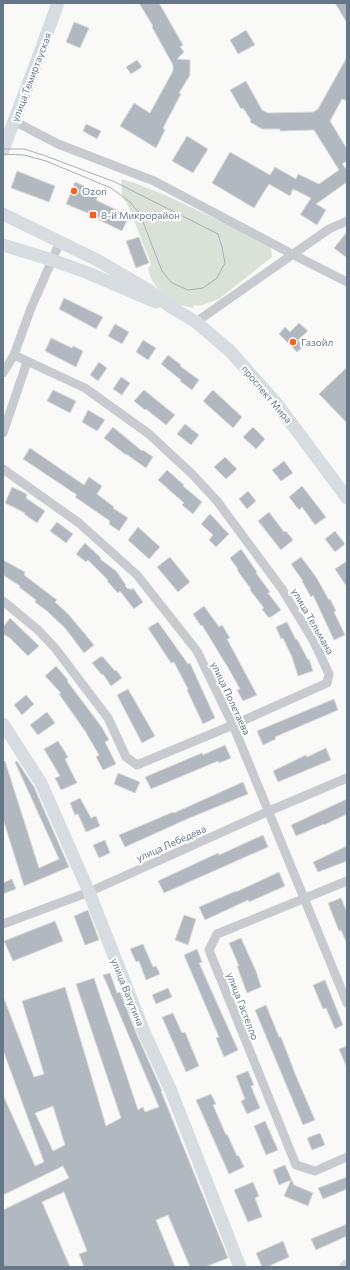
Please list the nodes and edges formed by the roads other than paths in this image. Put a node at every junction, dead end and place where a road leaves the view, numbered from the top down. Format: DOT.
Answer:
graph roads {
  1 [pos="58,3"];
  2 [pos="14,121"];
  3 [pos="3,150"];
  4 [pos="3,214"];
  5 [pos="347,221"];
  6 [pos="60,242"];
  7 [pos="3,245"];
  8 [pos="292,254"];
  9 [pos="52,260"];
  10 [pos="347,282"];
  11 [pos="171,307"];
  12 [pos="196,322"];
  13 [pos="14,356"];
  14 [pos="28,362"];
  15 [pos="3,373"];
  16 [pos="3,433"];
  17 [pos="3,469"];
  18 [pos="347,498"];
  19 [pos="3,601"];
  20 [pos="3,724"];
  21 [pos="233,726"];
  22 [pos="347,778"];
  23 [pos="269,811"];
  24 [pos="347,881"];
  25 [pos="89,892"];
  26 [pos="304,899"];
  27 [pos="3,924"];
  28 [pos="347,1003"];
  29 [pos="347,1157"];
  30 [pos="240,1267"];
  1 -- 2 [label="street, улица Темиртауская"];
  2 -- 3 [label="street, улица Темиртауская"];
  2 -- 8 [label="street"];
  4 -- 6 [label="street, проспект Мира"];
  5 -- 8 [label="street"];
  6 -- 9 [label="street"];
  6 -- 11 [label="street, проспект Мира"];
  7 -- 9 [label="street, проспект Мира"];
  8 -- 10 [label="street"];
  8 -- 12 [label="street"];
  9 -- 11 [label="street, проспект Мира"];
  9 -- 13 [label="street"];
  11 -- 12 [label="street, проспект Мира"];
  12 -- 18 [label="street, проспект Мира"];
  13 -- 14 [label="street, улица Тельмана"];
  13 -- 15 [label="street"];
  14 -- 16 [label="street"];
  14 -- 21 [label="street, улица Тельмана"];
  17 -- 21 [label="street, улица Полетаева"];
  19 -- 21 [label="street, улица Тельмана"];
  20 -- 25 [label="street, улица Ватутина"];
  21 -- 23 [label="street, улица Полетаева"];
  22 -- 23 [label="street, улица Лебедева"];
  23 -- 25 [label="street, улица Лебедева"];
  23 -- 26 [label="street, улица Полетаева"];
  24 -- 26 [label="street, улица Гастелло"];
  25 -- 27 [label="street, улица Лебедева"];
  25 -- 30 [label="street, улица Ватутина"];
  26 -- 28 [label="street, улица Полетаева"];
  26 -- 29 [label="street, улица Гастелло"];
}
